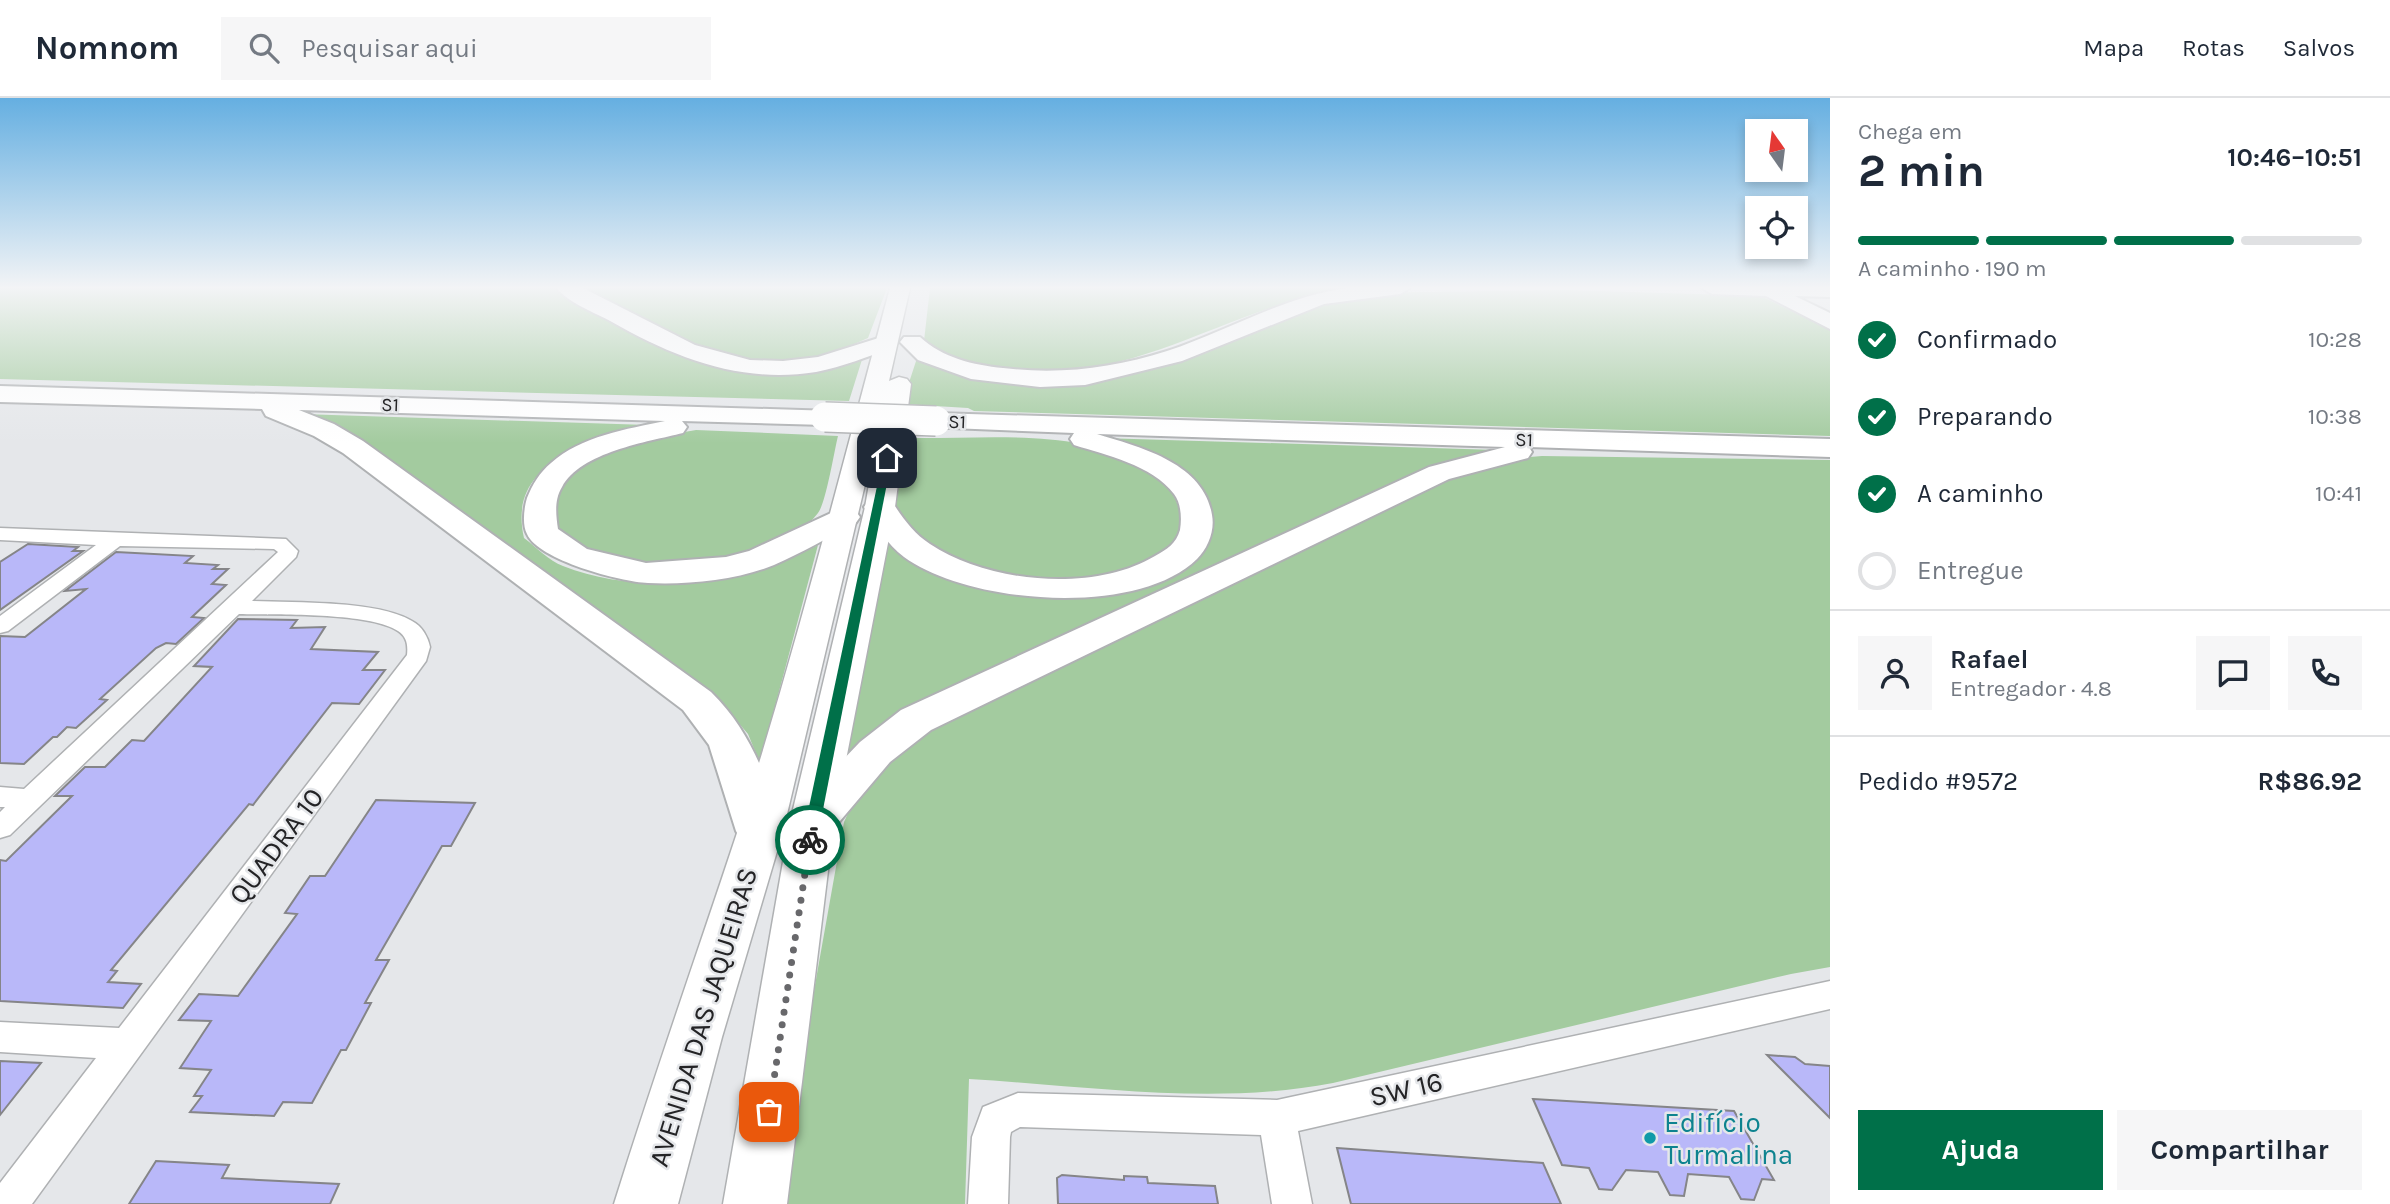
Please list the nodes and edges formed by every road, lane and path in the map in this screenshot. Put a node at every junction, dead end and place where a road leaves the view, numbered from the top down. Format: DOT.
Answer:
graph roads {
  1 [pos="663,340"];
  2 [pos="1215,340"];
  3 [pos="899,342"];
  4 [pos="0,394"];
  5 [pos="257,401"];
  6 [pos="726,415"];
  7 [pos="1039,425"];
  8 [pos="1565,442"];
  9 [pos="1830,448"];
  10 [pos="880,507"];
  11 [pos="844,517"];
  12 [pos="0,534"];
  13 [pos="115,540"];
  14 [pos="233,607"];
  15 [pos="0,626"];
  16 [pos="0,797"];
  17 [pos="30,799"];
  18 [pos="812,822"];
  19 [pos="0,828"];
  20 [pos="760,831"];
  21 [pos="1830,995"];
  22 [pos="0,1037"];
  23 [pos="127,1044"];
  24 [pos="1277,1118"];
  25 [pos="8,1204"];
  26 [pos="646,1204"];
  27 [pos="755,1204"];
  28 [pos="988,1204"];
  29 [pos="1292,1204"];
  1 -- 3 [label="highway"];
  2 -- 3 [label="highway"];
  3 -- 10 [label="main road"];
  3 -- 11 [label="main road, AVENIDA DAS JAQUEIRAS"];
  4 -- 5 [label="highway, S1"];
  5 -- 6 [label="highway, S1"];
  5 -- 20 [label="highway"];
  6 -- 7 [label="highway, S1, bridge"];
  6 -- 11 [label="highway"];
  7 -- 8 [label="highway, S1"];
  7 -- 10 [label="highway"];
  8 -- 9 [label="highway, S1"];
  8 -- 18 [label="highway"];
  10 -- 18 [label="main road"];
  11 -- 20 [label="main road, AVENIDA DAS JAQUEIRAS"];
  12 -- 13 [label="street"];
  13 -- 14 [label="street"];
  13 -- 15 [label="street"];
  14 -- 17 [label="street"];
  14 -- 23 [label="street, QUADRA 10"];
  16 -- 17 [label="street"];
  17 -- 19 [label="street"];
  18 -- 27 [label="main road"];
  20 -- 26 [label="main road, AVENIDA DAS JAQUEIRAS"];
  21 -- 24 [label="street, SW 16"];
  22 -- 23 [label="street"];
  23 -- 25 [label="street, QUADRA 10"];
  24 -- 28 [label="street, SW 16"];
  24 -- 29 [label="street"];
}
